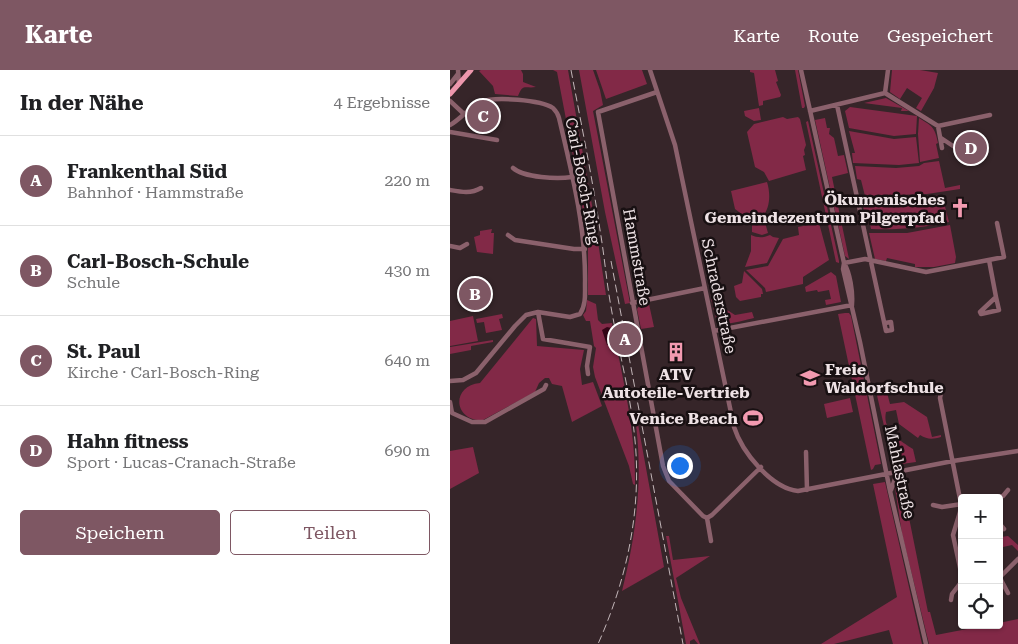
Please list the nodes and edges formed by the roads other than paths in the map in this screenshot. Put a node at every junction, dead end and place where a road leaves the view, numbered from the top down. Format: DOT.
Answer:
graph roads {
  1 [pos="472,70"];
  2 [pos="650,70"];
  3 [pos="801,70"];
  4 [pos="888,70"];
  5 [pos="458,72"];
  6 [pos="450,84"];
  7 [pos="459,84"];
  8 [pos="658,92"];
  9 [pos="885,93"];
  10 [pos="450,94"];
  11 [pos="450,101"];
  12 [pos="837,105"];
  13 [pos="810,111"];
  14 [pos="464,114"];
  15 [pos="990,115"];
  16 [pos="450,125"];
  17 [pos="938,126"];
  18 [pos="450,132"];
  19 [pos="940,138"];
  20 [pos="497,140"];
  21 [pos="953,146"];
  22 [pos="942,148"];
  23 [pos="513,168"];
  24 [pos="572,177"];
  25 [pos="481,188"];
  26 [pos="450,190"];
  27 [pos="997,223"];
  28 [pos="508,235"];
  29 [pos="467,244"];
  30 [pos="450,246"];
  31 [pos="585,249"];
  32 [pos="871,260"];
  33 [pos="989,260"];
  34 [pos="844,263"];
  35 [pos="705,288"];
  36 [pos="996,297"];
  37 [pos="632,303"];
  38 [pos="852,305"];
  39 [pos="538,312"];
  40 [pos="885,323"];
  41 [pos="714,331"];
  42 [pos="588,374"];
  43 [pos="450,381"];
  44 [pos="546,385"];
  45 [pos="942,387"];
  46 [pos="450,402"];
  47 [pos="451,413"];
  48 [pos="1018,451"];
  49 [pos="806,452"];
  50 [pos="953,461"];
  51 [pos="761,467"];
  52 [pos="901,471"];
  53 [pos="887,474"];
  54 [pos="807,490"];
  55 [pos="1008,490"];
  56 [pos="890,491"];
  57 [pos="960,494"];
  58 [pos="1003,496"];
  59 [pos="933,505"];
  60 [pos="958,505"];
  61 [pos="707,518"];
  62 [pos="958,519"];
  63 [pos="711,541"];
  64 [pos="958,558"];
  65 [pos="1018,559"];
  66 [pos="1003,575"];
  67 [pos="960,584"];
  68 [pos="1003,584"];
  69 [pos="1008,593"];
  70 [pos="951,600"];
  71 [pos="926,644"];
  1 -- 7 [label="main road"];
  2 -- 8 [label="street, Schraderstraße"];
  3 -- 13 [label="street, Mahlastraße"];
  4 -- 9 [label="street"];
  5 -- 6 [label="street"];
  5 -- 7 [label="street"];
  7 -- 10 [label="main road"];
  8 -- 35 [label="street, Schraderstraße"];
  8 -- 37 [label="street, Hammstraße"];
  9 -- 12 [label="street"];
  9 -- 17 [label="street"];
  11 -- 14 [label="street"];
  12 -- 13 [label="street"];
  12 -- 32 [label="street"];
  13 -- 34 [label="street, Mahlastraße"];
  14 -- 16 [label="street, Carl-Bosch-Ring"];
  14 -- 24 [label="street, Carl-Bosch-Ring"];
  15 -- 17 [label="street"];
  17 -- 19 [label="street"];
  18 -- 20 [label="street"];
  19 -- 21 [label="street"];
  19 -- 22 [label="street"];
  23 -- 24 [label="street"];
  24 -- 31 [label="street, Carl-Bosch-Ring"];
  25 -- 26 [label="street"];
  27 -- 33 [label="street"];
  28 -- 31 [label="street"];
  29 -- 30 [label="street"];
  31 -- 39 [label="street, Carl-Bosch-Ring"];
  32 -- 33 [label="street"];
  32 -- 34 [label="street"];
  32 -- 40 [label="street"];
  33 -- 36 [label="street"];
  34 -- 38 [label="street, Mahlastraße"];
  35 -- 37 [label="street"];
  35 -- 41 [label="street, Schraderstraße"];
  36 -- 36 [label="street"];
  37 -- 61 [label="street, Hammstraße"];
  38 -- 41 [label="street"];
  38 -- 53 [label="street, Mahlastraße"];
  39 -- 42 [label="street"];
  39 -- 43 [label="street"];
  41 -- 51 [label="street, Schraderstraße"];
  44 -- 47 [label="street"];
  45 -- 50 [label="street"];
  46 -- 47 [label="street"];
  48 -- 50 [label="street, Schraderstraße"];
  49 -- 54 [label="street"];
  50 -- 52 [label="street, Schraderstraße"];
  50 -- 57 [label="street"];
  51 -- 54 [label="street, Schraderstraße"];
  51 -- 61 [label="street"];
  52 -- 53 [label="street, Schraderstraße"];
  52 -- 56 [label="street"];
  53 -- 54 [label="street, Schraderstraße"];
  53 -- 56 [label="street, Mahlastraße"];
  55 -- 58 [label="street"];
  56 -- 71 [label="street, Mahlastraße"];
  59 -- 60 [label="street"];
  61 -- 63 [label="street"];
  62 -- 64 [label="street"];
  65 -- 66 [label="street"];
  67 -- 70 [label="street"];
  68 -- 69 [label="street"];
}
